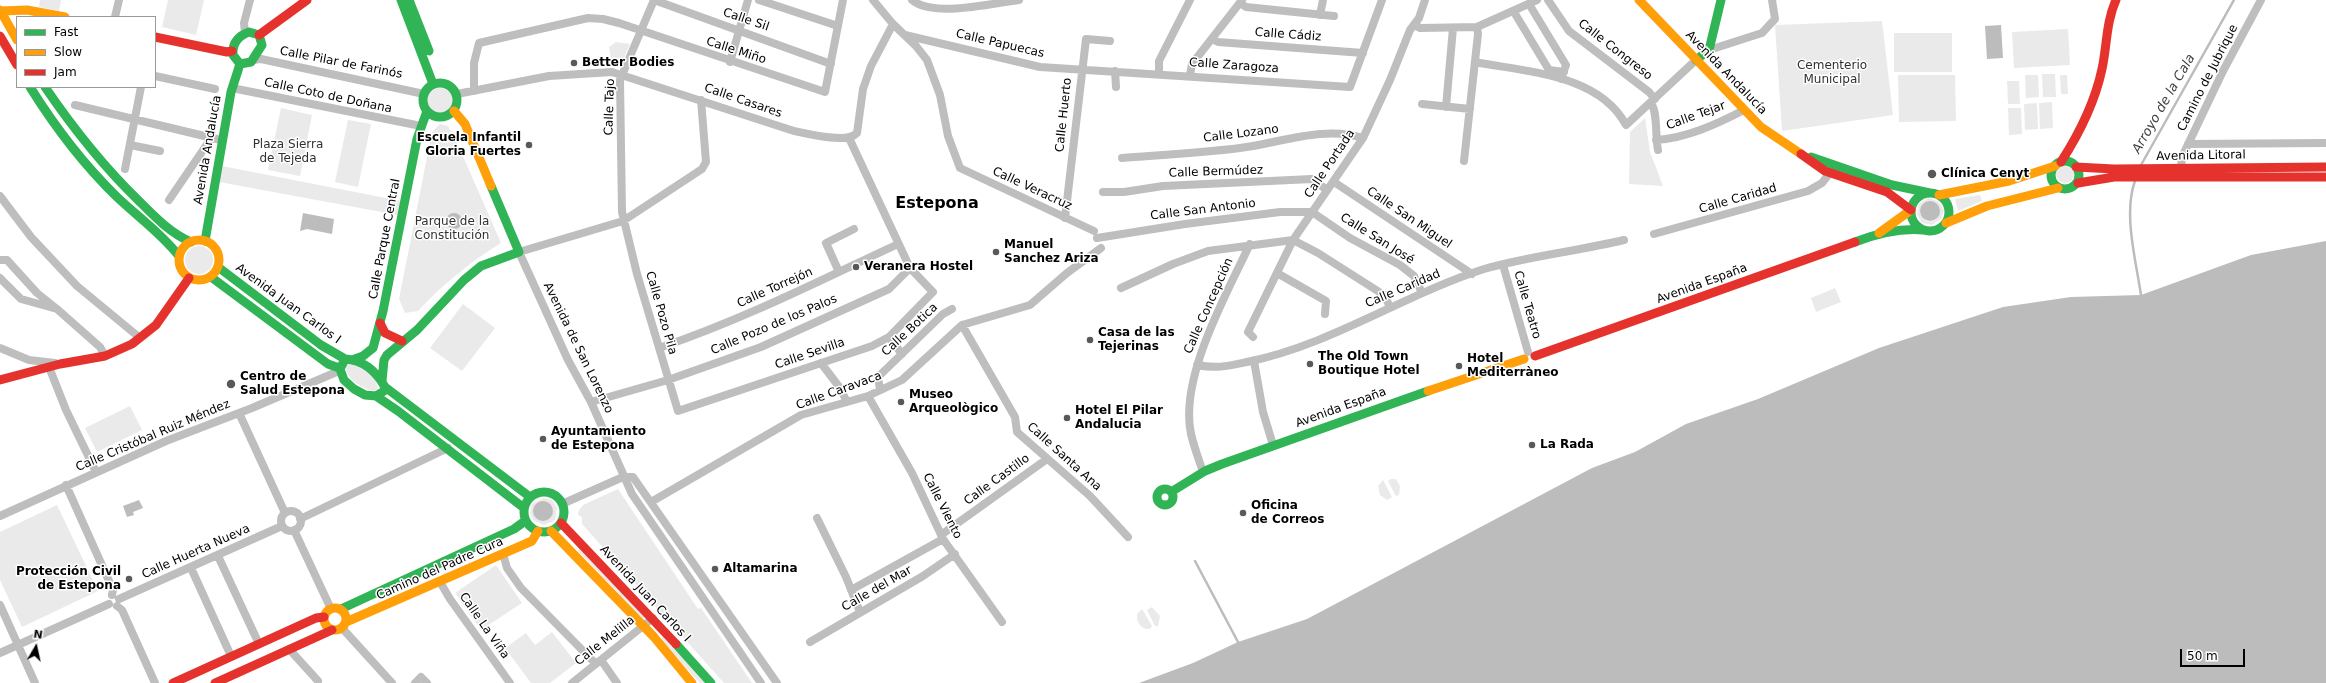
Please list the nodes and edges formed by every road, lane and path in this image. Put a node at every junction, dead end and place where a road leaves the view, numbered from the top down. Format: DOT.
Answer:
graph roads {
  1 [pos="119,0"];
  2 [pos="250,0"];
  3 [pos="307,0"];
  4 [pos="401,0"];
  5 [pos="410,0"];
  6 [pos="654,0"];
  7 [pos="748,0"];
  8 [pos="759,0"];
  9 [pos="843,0"];
  10 [pos="873,0"];
  11 [pos="912,0"];
  12 [pos="1019,0"];
  13 [pos="1190,0"];
  14 [pos="1323,0"];
  15 [pos="1382,0"];
  16 [pos="1425,0"];
  17 [pos="1537,0"];
  18 [pos="1548,0"];
  19 [pos="1639,0"];
  20 [pos="1721,0"];
  21 [pos="1772,0"];
  22 [pos="2116,0"];
  23 [pos="2261,0"];
  24 [pos="1241,1"];
  25 [pos="1529,4"];
  26 [pos="0,11"];
  27 [pos="1514,12"];
  28 [pos="1320,15"];
  29 [pos="60,16"];
  30 [pos="115,16"];
  31 [pos="1334,16"];
  32 [pos="893,24"];
  33 [pos="1415,25"];
  34 [pos="838,26"];
  35 [pos="1477,27"];
  36 [pos="1453,28"];
  37 [pos="739,31"];
  38 [pos="641,32"];
  39 [pos="245,33"];
  40 [pos="259,35"];
  41 [pos="905,35"];
  42 [pos="0,36"];
  43 [pos="156,37"];
  44 [pos="16,38"];
  45 [pos="1212,39"];
  46 [pos="1110,41"];
  47 [pos="1709,50"];
  48 [pos="232,51"];
  49 [pos="1363,53"];
  50 [pos="253,60"];
  51 [pos="1696,60"];
  52 [pos="730,62"];
  53 [pos="1475,62"];
  54 [pos="16,64"];
  55 [pos="240,64"];
  56 [pos="831,64"];
  57 [pos="1081,69"];
  58 [pos="1115,71"];
  59 [pos="1159,73"];
  60 [pos="622,74"];
  61 [pos="1190,75"];
  62 [pos="1563,75"];
  63 [pos="156,76"];
  64 [pos="437,84"];
  65 [pos="1116,86"];
  66 [pos="31,88"];
  67 [pos="47,88"];
  68 [pos="141,88"];
  69 [pos="232,88"];
  70 [pos="215,89"];
  71 [pos="474,91"];
  72 [pos="424,94"];
  73 [pos="457,94"];
  74 [pos="701,100"];
  75 [pos="1653,101"];
  76 [pos="1422,104"];
  77 [pos="75,105"];
  78 [pos="1446,107"];
  79 [pos="1470,109"];
  80 [pos="454,110"];
  81 [pos="1744,110"];
  82 [pos="427,112"];
  83 [pos="135,119"];
  84 [pos="421,126"];
  85 [pos="212,137"];
  86 [pos="847,138"];
  87 [pos="1363,138"];
  88 [pos="222,140"];
  89 [pos="1656,140"];
  90 [pos="2074,142"];
  91 [pos="2326,143"];
  92 [pos="2188,144"];
  93 [pos="130,145"];
  94 [pos="1658,150"];
  95 [pos="160,151"];
  96 [pos="1802,154"];
  97 [pos="1122,158"];
  98 [pos="1464,162"];
  99 [pos="2058,164"];
  100 [pos="2076,166"];
  101 [pos="2326,166"];
  102 [pos="2182,168"];
  103 [pos="125,169"];
  104 [pos="2114,173"];
  105 [pos="2162,173"];
  106 [pos="1830,176"];
  107 [pos="1866,176"];
  108 [pos="2326,177"];
  109 [pos="1334,182"];
  110 [pos="2078,182"];
  111 [pos="2058,188"];
  112 [pos="1327,190"];
  113 [pos="1103,192"];
  114 [pos="1934,194"];
  115 [pos="0,196"];
  116 [pos="169,200"];
  117 [pos="1911,210"];
  118 [pos="1312,212"];
  119 [pos="1065,218"];
  120 [pos="623,221"];
  121 [pos="1946,223"];
  122 [pos="854,229"];
  123 [pos="1923,230"];
  124 [pos="1095,234"];
  125 [pos="1654,234"];
  126 [pos="1877,234"];
  127 [pos="1293,240"];
  128 [pos="1624,240"];
  129 [pos="205,241"];
  130 [pos="191,242"];
  131 [pos="898,244"];
  132 [pos="1250,244"];
  133 [pos="1101,248"];
  134 [pos="519,252"];
  135 [pos="179,256"];
  136 [pos="0,260"];
  137 [pos="1503,265"];
  138 [pos="218,267"];
  139 [pos="910,268"];
  140 [pos="840,272"];
  141 [pos="1277,273"];
  142 [pos="1472,274"];
  143 [pos="211,277"];
  144 [pos="0,278"];
  145 [pos="189,278"];
  146 [pos="1121,288"];
  147 [pos="37,293"];
  148 [pos="1422,293"];
  149 [pos="21,299"];
  150 [pos="1390,308"];
  151 [pos="57,309"];
  152 [pos="952,309"];
  153 [pos="1325,314"];
  154 [pos="380,324"];
  155 [pos="962,325"];
  156 [pos="889,337"];
  157 [pos="1253,337"];
  158 [pos="140,338"];
  159 [pos="402,341"];
  160 [pos="0,348"];
  161 [pos="659,348"];
  162 [pos="902,354"];
  163 [pos="105,356"];
  164 [pos="1529,356"];
  165 [pos="349,359"];
  166 [pos="1254,361"];
  167 [pos="821,363"];
  168 [pos="60,364"];
  169 [pos="1197,365"];
  170 [pos="49,367"];
  171 [pos="339,369"];
  172 [pos="0,380"];
  173 [pos="668,380"];
  174 [pos="383,384"];
  175 [pos="880,390"];
  176 [pos="376,396"];
  177 [pos="868,396"];
  178 [pos="592,402"];
  179 [pos="847,402"];
  180 [pos="678,411"];
  181 [pos="239,413"];
  182 [pos="1273,445"];
  183 [pos="448,448"];
  184 [pos="1047,459"];
  185 [pos="96,472"];
  186 [pos="1203,472"];
  187 [pos="623,477"];
  188 [pos="66,485"];
  189 [pos="1171,492"];
  190 [pos="530,497"];
  191 [pos="651,502"];
  192 [pos="562,504"];
  193 [pos="524,508"];
  194 [pos="285,513"];
  195 [pos="0,516"];
  196 [pos="817,518"];
  197 [pos="300,519"];
  198 [pos="525,521"];
  199 [pos="560,523"];
  200 [pos="282,526"];
  201 [pos="294,530"];
  202 [pos="538,531"];
  203 [pos="551,531"];
  204 [pos="942,537"];
  205 [pos="1128,538"];
  206 [pos="679,542"];
  207 [pos="669,548"];
  208 [pos="503,554"];
  209 [pos="955,554"];
  210 [pos="218,556"];
  211 [pos="190,568"];
  212 [pos="440,582"];
  213 [pos="707,583"];
  214 [pos="697,589"];
  215 [pos="851,590"];
  216 [pos="116,600"];
  217 [pos="0,605"];
  218 [pos="331,609"];
  219 [pos="341,609"];
  220 [pos="860,612"];
  221 [pos="324,616"];
  222 [pos="653,618"];
  223 [pos="1002,622"];
  224 [pos="344,625"];
  225 [pos="644,626"];
  226 [pos="332,630"];
  227 [pos="748,642"];
  228 [pos="810,642"];
  229 [pos="18,644"];
  230 [pos="259,644"];
  231 [pos="738,648"];
  232 [pos="289,649"];
  233 [pos="0,653"];
  234 [pos="231,656"];
  235 [pos="599,662"];
  236 [pos="764,664"];
  237 [pos="750,666"];
  238 [pos="318,681"];
  239 [pos="689,682"];
  240 [pos="35,683"];
  241 [pos="155,683"];
  242 [pos="174,683"];
  243 [pos="215,683"];
  244 [pos="392,683"];
  245 [pos="414,683"];
  246 [pos="427,683"];
  247 [pos="510,683"];
  248 [pos="572,683"];
  249 [pos="617,683"];
  250 [pos="711,683"];
  251 [pos="761,683"];
  252 [pos="777,683"];
  1 -- 30 [label="street"];
  2 -- 39 [label="street"];
  3 -- 40 [label="main road"];
  4 -- 64 [label="main road"];
  5 -- 64 [label="main road"];
  6 -- 37 [label="street, Calle Sil"];
  6 -- 38 [label="street, Calle Tajo"];
  7 -- 37 [label="street"];
  8 -- 34 [label="street"];
  9 -- 34 [label="street"];
  10 -- 32 [label="street"];
  11 -- 12 [label="street"];
  13 -- 59 [label="street"];
  14 -- 28 [label="street"];
  15 -- 49 [label="street"];
  16 -- 33 [label="street, Calle Portada"];
  17 -- 25 [label="street"];
  18 -- 75 [label="street, Calle Congreso"];
  19 -- 51 [label="main road, Avenida Andalucía"];
  20 -- 47 [label="main road"];
  21 -- 47 [label="street"];
  22 -- 90 [label="main road"];
  23 -- 92 [label="street, Camino de Jubrique"];
  24 -- 28 [label="street"];
  24 -- 45 [label="street"];
  25 -- 27 [label="street"];
  25 -- 62 [label="street"];
  26 -- 29 [label="main road"];
  26 -- 44 [label="main road"];
  27 -- 35 [label="street"];
  27 -- 62 [label="street"];
  28 -- 31 [label="street"];
  32 -- 41 [label="street"];
  32 -- 86 [label="street"];
  33 -- 36 [label="street"];
  33 -- 87 [label="street, Calle Portada"];
  34 -- 56 [label="street"];
  35 -- 36 [label="street"];
  35 -- 53 [label="street"];
  36 -- 78 [label="street"];
  37 -- 52 [label="street"];
  37 -- 56 [label="street, Calle Sil"];
  38 -- 52 [label="street, Calle Miño"];
  38 -- 60 [label="street, Calle Tajo"];
  38 -- 71 [label="street, Calle Miño"];
  39 -- 40 [label="main road"];
  39 -- 48 [label="main road"];
  40 -- 50 [label="main road"];
  41 -- 57 [label="street, Calle Papuecas"];
  41 -- 119 [label="street, Calle Veracruz"];
  42 -- 54 [label="main road"];
  43 -- 48 [label="main road"];
  45 -- 49 [label="street, Calle Cádiz"];
  45 -- 61 [label="street"];
  46 -- 57 [label="street, Calle Huerto"];
  47 -- 51 [label="main road"];
  48 -- 55 [label="main road"];
  49 -- 61 [label="street, Calle Zaragoza"];
  50 -- 55 [label="main road"];
  50 -- 72 [label="street, Calle Pilar de Farinós"];
  51 -- 75 [label="street"];
  51 -- 81 [label="main road, Avenida Andalucía"];
  52 -- 56 [label="street, Calle Miño"];
  53 -- 62 [label="street"];
  53 -- 79 [label="street"];
  55 -- 69 [label="main road, Avenida Andalucía"];
  57 -- 58 [label="street, Calle Papuecas"];
  57 -- 119 [label="street, Calle Huerto"];
  58 -- 59 [label="street, Calle Zaragoza"];
  58 -- 65 [label="street"];
  59 -- 61 [label="street, Calle Zaragoza"];
  60 -- 71 [label="street"];
  60 -- 74 [label="street, Calle Casares"];
  60 -- 120 [label="street, Calle Tajo"];
  62 -- 75 [label="street"];
  63 -- 70 [label="street"];
  64 -- 72 [label="main road"];
  64 -- 73 [label="main road"];
  66 -- 135 [label="main road"];
  67 -- 130 [label="main road"];
  68 -- 83 [label="street"];
  69 -- 84 [label="street, Calle Coto de Doñana"];
  69 -- 88 [label="main road, Avenida Andalucía"];
  71 -- 73 [label="street"];
  72 -- 82 [label="main road"];
  73 -- 80 [label="main road"];
  74 -- 86 [label="street, Calle Casares"];
  74 -- 120 [label="street"];
  75 -- 89 [label="street"];
  76 -- 78 [label="street"];
  77 -- 83 [label="street"];
  78 -- 79 [label="street"];
  79 -- 98 [label="street"];
  80 -- 82 [label="main road"];
  80 -- 134 [label="main road, Avenida de San Lorenzo"];
  81 -- 89 [label="street, Calle Tejar"];
  81 -- 96 [label="main road, Avenida Andalucía"];
  82 -- 84 [label="main road, Calle Parque Central"];
  83 -- 85 [label="street"];
  83 -- 93 [label="street"];
  84 -- 154 [label="main road, Calle Parque Central"];
  85 -- 88 [label="street"];
  85 -- 116 [label="street"];
  86 -- 131 [label="street"];
  87 -- 97 [label="street, Calle Lozano"];
  87 -- 109 [label="street, Calle Portada"];
  88 -- 129 [label="main road, Avenida Andalucía"];
  89 -- 94 [label="street"];
  90 -- 99 [label="main road"];
  90 -- 100 [label="main road"];
  91 -- 92 [label="street"];
  92 -- 102 [label="street, Camino de Jubrique"];
  93 -- 95 [label="street"];
  93 -- 103 [label="street"];
  96 -- 106 [label="main road, Avenida Andalucía"];
  96 -- 107 [label="main road, Avenida Andalucía"];
  99 -- 100 [label="main road"];
  99 -- 111 [label="main road"];
  99 -- 114 [label="main road"];
  100 -- 104 [label="main road, Avenida Litoral"];
  100 -- 110 [label="main road"];
  101 -- 102 [label="main road, Avenida Litoral"];
  102 -- 105 [label="main road, Avenida Litoral"];
  104 -- 105 [label="main road, Avenida Litoral"];
  104 -- 110 [label="main road, Avenida Litoral"];
  105 -- 108 [label="main road, Avenida Litoral"];
  106 -- 107 [label="street"];
  106 -- 117 [label="main road, Avenida Andalucía"];
  106 -- 125 [label="street, Calle Caridad"];
  107 -- 114 [label="main road, Avenida Andalucía"];
  109 -- 112 [label="street, Calle Portada"];
  109 -- 142 [label="street, Calle San Miguel"];
  110 -- 111 [label="main road"];
  111 -- 121 [label="main road"];
  112 -- 113 [label="street, Calle Bermúdez"];
  112 -- 118 [label="street, Calle Portada"];
  114 -- 117 [label="main road"];
  114 -- 121 [label="main road"];
  115 -- 158 [label="street"];
  117 -- 123 [label="main road"];
  117 -- 126 [label="main road, Avenida España"];
  118 -- 124 [label="street, Calle San Antonio"];
  118 -- 127 [label="street, Calle Portada"];
  118 -- 148 [label="street, Calle San José"];
  119 -- 124 [label="street, Calle Veracruz"];
  120 -- 134 [label="street"];
  120 -- 161 [label="street, Calle Pozo Pila"];
  121 -- 123 [label="main road"];
  122 -- 140 [label="street"];
  123 -- 126 [label="main road, Avenida España"];
  126 -- 164 [label="main road, Avenida España"];
  127 -- 132 [label="street"];
  127 -- 141 [label="street, Calle Portada"];
  127 -- 150 [label="street"];
  128 -- 137 [label="street, Calle Caridad"];
  129 -- 130 [label="main road"];
  129 -- 138 [label="main road"];
  130 -- 135 [label="main road"];
  131 -- 139 [label="street"];
  131 -- 140 [label="street, Calle Torrejón"];
  132 -- 146 [label="street"];
  132 -- 169 [label="street, Calle Concepción"];
  133 -- 155 [label="street"];
  134 -- 159 [label="main road"];
  134 -- 178 [label="street, Avenida de San Lorenzo"];
  135 -- 145 [label="main road"];
  136 -- 147 [label="street"];
  137 -- 142 [label="street, Calle Caridad"];
  137 -- 164 [label="street, Calle Teatro"];
  138 -- 143 [label="main road"];
  138 -- 165 [label="main road, Avenida Juan Carlos I"];
  139 -- 156 [label="street, Calle Sevilla"];
  139 -- 173 [label="street, Calle Pozo de los Palos"];
  140 -- 161 [label="street, Calle Torrejón"];
  141 -- 153 [label="street"];
  141 -- 157 [label="street, Calle Portada"];
  142 -- 148 [label="street, Calle Caridad"];
  143 -- 145 [label="main road"];
  143 -- 171 [label="main road"];
  144 -- 149 [label="street"];
  145 -- 158 [label="main road"];
  147 -- 149 [label="street"];
  147 -- 151 [label="street"];
  148 -- 150 [label="street, Calle Caridad"];
  149 -- 151 [label="street"];
  150 -- 166 [label="street, Calle Caridad"];
  151 -- 163 [label="street"];
  152 -- 162 [label="street, Calle Botica"];
  154 -- 159 [label="main road"];
  154 -- 165 [label="main road, Calle Parque Central"];
  155 -- 175 [label="street, Calle Caravaca"];
  155 -- 184 [label="street, Calle Santa Ana"];
  156 -- 162 [label="street"];
  156 -- 167 [label="street, Calle Sevilla"];
  158 -- 163 [label="main road"];
  159 -- 174 [label="main road"];
  160 -- 168 [label="street"];
  161 -- 173 [label="street, Calle Pozo Pila"];
  162 -- 175 [label="street, Calle Botica"];
  163 -- 168 [label="main road"];
  164 -- 182 [label="main road, Avenida España"];
  165 -- 171 [label="main road"];
  165 -- 174 [label="main road, Avenida Juan Carlos I"];
  166 -- 169 [label="street, Calle Caridad"];
  166 -- 182 [label="street"];
  167 -- 179 [label="street"];
  167 -- 180 [label="street, Calle Sevilla"];
  168 -- 170 [label="main road"];
  169 -- 186 [label="street, Calle Concepción"];
  170 -- 172 [label="main road"];
  170 -- 185 [label="street"];
  171 -- 176 [label="main road"];
  171 -- 181 [label="street, Calle Cristóbal Ruiz Méndez"];
  173 -- 178 [label="street, Calle Pozo de los Palos"];
  173 -- 180 [label="street, Calle Pozo Pila"];
  174 -- 176 [label="main road"];
  174 -- 190 [label="main road"];
  175 -- 177 [label="street, Calle Caravaca"];
  176 -- 183 [label="main road"];
  177 -- 179 [label="street, Calle Caravaca"];
  177 -- 204 [label="street, Calle Viento"];
  178 -- 187 [label="street, Avenida de San Lorenzo"];
  179 -- 191 [label="street, Calle Caravaca"];
  181 -- 185 [label="street, Calle Cristóbal Ruiz Méndez"];
  181 -- 194 [label="street"];
  182 -- 186 [label="main road, Avenida España"];
  183 -- 193 [label="main road"];
  183 -- 197 [label="street"];
  184 -- 204 [label="street, Calle Castillo"];
  184 -- 205 [label="street, Calle Santa Ana"];
  185 -- 188 [label="street, Calle Cristóbal Ruiz Méndez"];
  186 -- 189 [label="main road, Avenida España"];
  187 -- 191 [label="street"];
  187 -- 192 [label="street"];
  187 -- 207 [label="street, Avenida de San Lorenzo"];
  188 -- 195 [label="street, Calle Cristóbal Ruiz Méndez"];
  188 -- 216 [label="street"];
  190 -- 192 [label="main road"];
  190 -- 193 [label="main road"];
  191 -- 206 [label="street"];
  192 -- 199 [label="main road"];
  193 -- 198 [label="main road"];
  194 -- 197 [label="street"];
  194 -- 200 [label="street"];
  196 -- 215 [label="street"];
  197 -- 201 [label="street"];
  198 -- 202 [label="main road"];
  198 -- 219 [label="main road, Camino del Padre Cura"];
  199 -- 203 [label="main road"];
  199 -- 222 [label="main road, Avenida Juan Carlos I"];
  200 -- 201 [label="street"];
  200 -- 210 [label="street, Calle Huerta Nueva"];
  201 -- 218 [label="street"];
  202 -- 203 [label="main road"];
  202 -- 208 [label="main road, Camino del Padre Cura"];
  203 -- 225 [label="main road, Avenida Juan Carlos I"];
  204 -- 209 [label="street, Calle Viento"];
  204 -- 215 [label="street, Calle Castillo"];
  206 -- 207 [label="street"];
  206 -- 213 [label="street"];
  207 -- 214 [label="street, Avenida de San Lorenzo"];
  208 -- 212 [label="main road, Camino del Padre Cura"];
  208 -- 235 [label="street"];
  209 -- 220 [label="street, Calle del Mar"];
  209 -- 223 [label="street, Calle Viento"];
  210 -- 211 [label="street, Calle Huerta Nueva"];
  210 -- 230 [label="street"];
  211 -- 216 [label="street, Calle Huerta Nueva"];
  211 -- 234 [label="street"];
  212 -- 224 [label="main road, Camino del Padre Cura"];
  212 -- 247 [label="street, Calle La Viña"];
  213 -- 214 [label="street"];
  213 -- 227 [label="street"];
  214 -- 231 [label="street, Avenida de San Lorenzo"];
  215 -- 220 [label="street"];
  216 -- 229 [label="street"];
  216 -- 241 [label="street"];
  217 -- 229 [label="street"];
  218 -- 219 [label="main road"];
  218 -- 221 [label="main road"];
  219 -- 224 [label="main road"];
  220 -- 228 [label="street, Calle del Mar"];
  221 -- 226 [label="main road"];
  221 -- 230 [label="main road"];
  222 -- 225 [label="street, Calle Melilla"];
  222 -- 250 [label="main road, Avenida Juan Carlos I"];
  224 -- 226 [label="main road"];
  224 -- 244 [label="street"];
  225 -- 235 [label="street, Calle Melilla"];
  225 -- 239 [label="main road, Avenida Juan Carlos I"];
  226 -- 232 [label="main road"];
  227 -- 231 [label="street"];
  227 -- 236 [label="street"];
  229 -- 233 [label="street"];
  229 -- 240 [label="street"];
  230 -- 234 [label="main road"];
  231 -- 237 [label="street, Avenida de San Lorenzo"];
  232 -- 238 [label="street"];
  232 -- 243 [label="main road"];
  234 -- 242 [label="main road"];
  235 -- 248 [label="street, Calle Melilla"];
  235 -- 249 [label="street"];
  236 -- 237 [label="street"];
  236 -- 252 [label="street"];
  237 -- 251 [label="street, Avenida de San Lorenzo"];
  245 -- 246 [label="street"];
}
